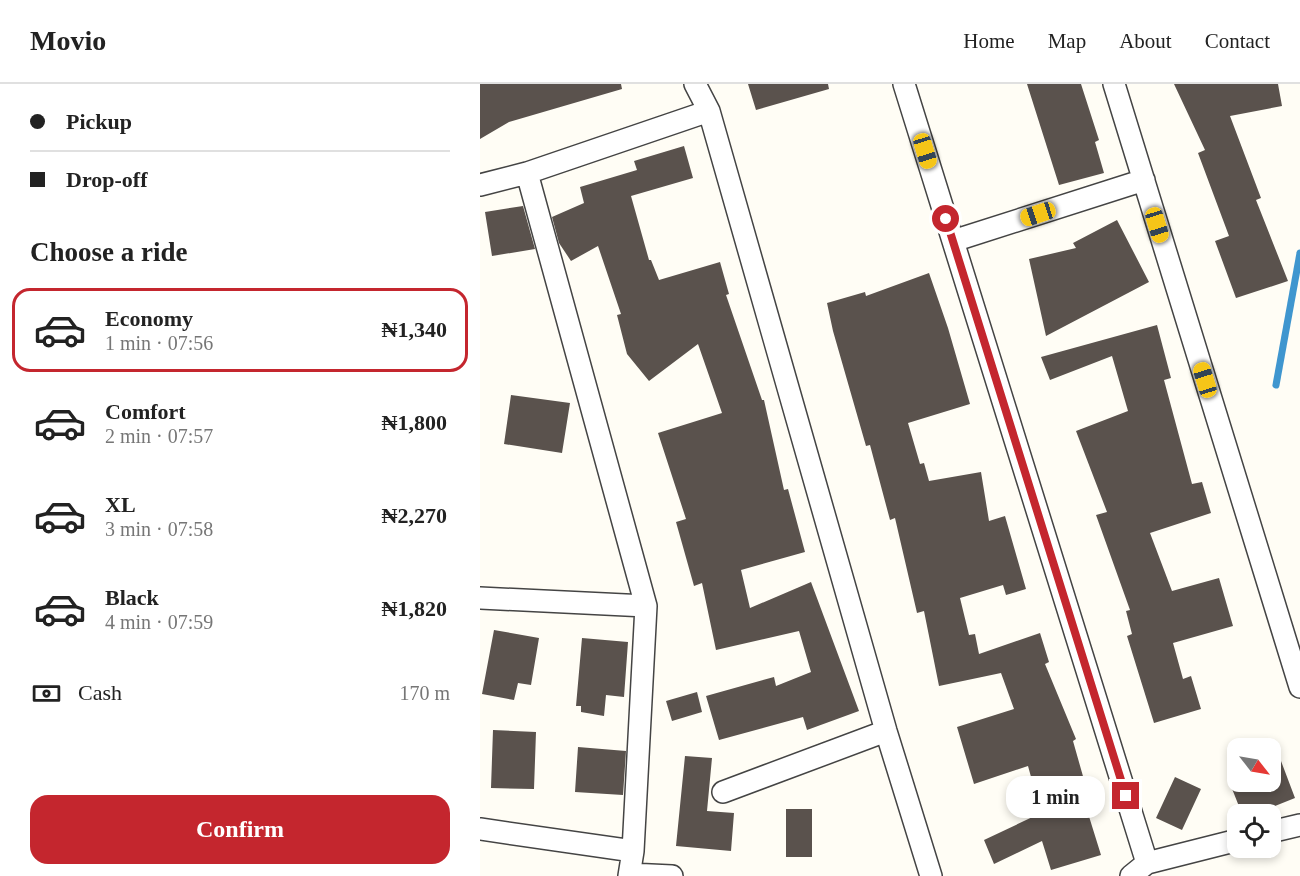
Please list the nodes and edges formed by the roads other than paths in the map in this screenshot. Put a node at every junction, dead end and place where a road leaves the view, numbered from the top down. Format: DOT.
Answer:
graph roads {
  1 [pos="695,84"];
  2 [pos="904,84"];
  3 [pos="1114,84"];
  4 [pos="709,111"];
  5 [pos="526,173"];
  6 [pos="1144,180"];
  7 [pos="480,185"];
  8 [pos="953,241"];
  9 [pos="480,598"];
  10 [pos="646,606"];
  11 [pos="1294,644"];
  12 [pos="1300,687"];
  13 [pos="886,731"];
  14 [pos="723,792"];
  15 [pos="1300,825"];
  16 [pos="480,829"];
  17 [pos="1281,829"];
  18 [pos="1227,843"];
  19 [pos="633,851"];
  20 [pos="1139,869"];
  21 [pos="629,875"];
  22 [pos="672,876"];
  23 [pos="932,876"];
  1 -- 4 [label="street"];
  2 -- 8 [label="street"];
  3 -- 6 [label="street"];
  4 -- 5 [label="street"];
  4 -- 13 [label="street"];
  5 -- 7 [label="street"];
  5 -- 10 [label="street"];
  6 -- 8 [label="street"];
  6 -- 11 [label="street"];
  8 -- 20 [label="street"];
  9 -- 10 [label="street"];
  10 -- 19 [label="street"];
  11 -- 12 [label="street"];
  13 -- 14 [label="street"];
  13 -- 23 [label="street"];
  15 -- 17 [label="street"];
  16 -- 19 [label="street"];
  18 -- 20 [label="street"];
  19 -- 21 [label="street"];
  21 -- 22 [label="street"];
}
